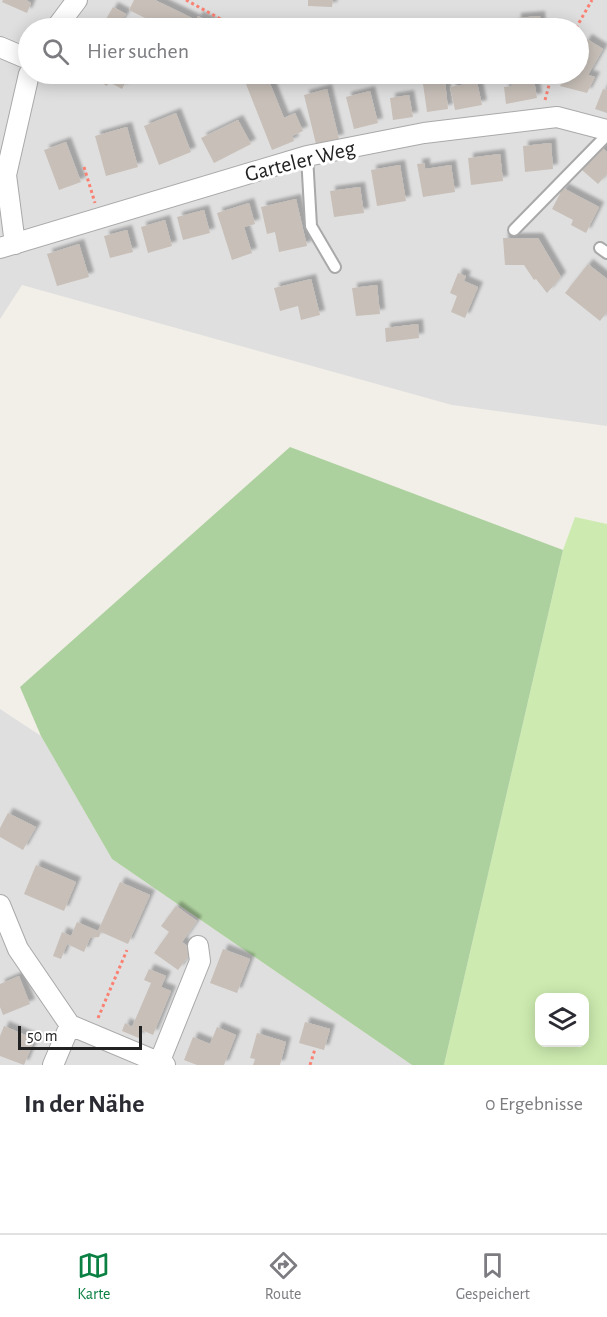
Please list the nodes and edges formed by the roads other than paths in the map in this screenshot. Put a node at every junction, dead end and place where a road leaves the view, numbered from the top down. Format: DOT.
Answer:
graph roads {
  1 [pos="77,0"];
  2 [pos="64,18"];
  3 [pos="0,47"];
  4 [pos="18,55"];
  5 [pos="27,84"];
  6 [pos="607,130"];
  7 [pos="607,135"];
  8 [pos="307,156"];
  9 [pos="514,230"];
  10 [pos="8,246"];
  11 [pos="335,267"];
  12 [pos="0,905"];
  13 [pos="198,946"];
  14 [pos="70,1025"];
  15 [pos="162,1064"];
  16 [pos="53,1065"];
  1 -- 2 [label="street"];
  3 -- 4 [label="street"];
  5 -- 10 [label="street"];
  6 -- 8 [label="street, Garteler Weg"];
  7 -- 9 [label="lane"];
  8 -- 10 [label="street, Garteler Weg"];
  8 -- 11 [label="lane"];
  12 -- 14 [label="street"];
  13 -- 15 [label="street"];
  14 -- 15 [label="street"];
  14 -- 16 [label="street"];
}
